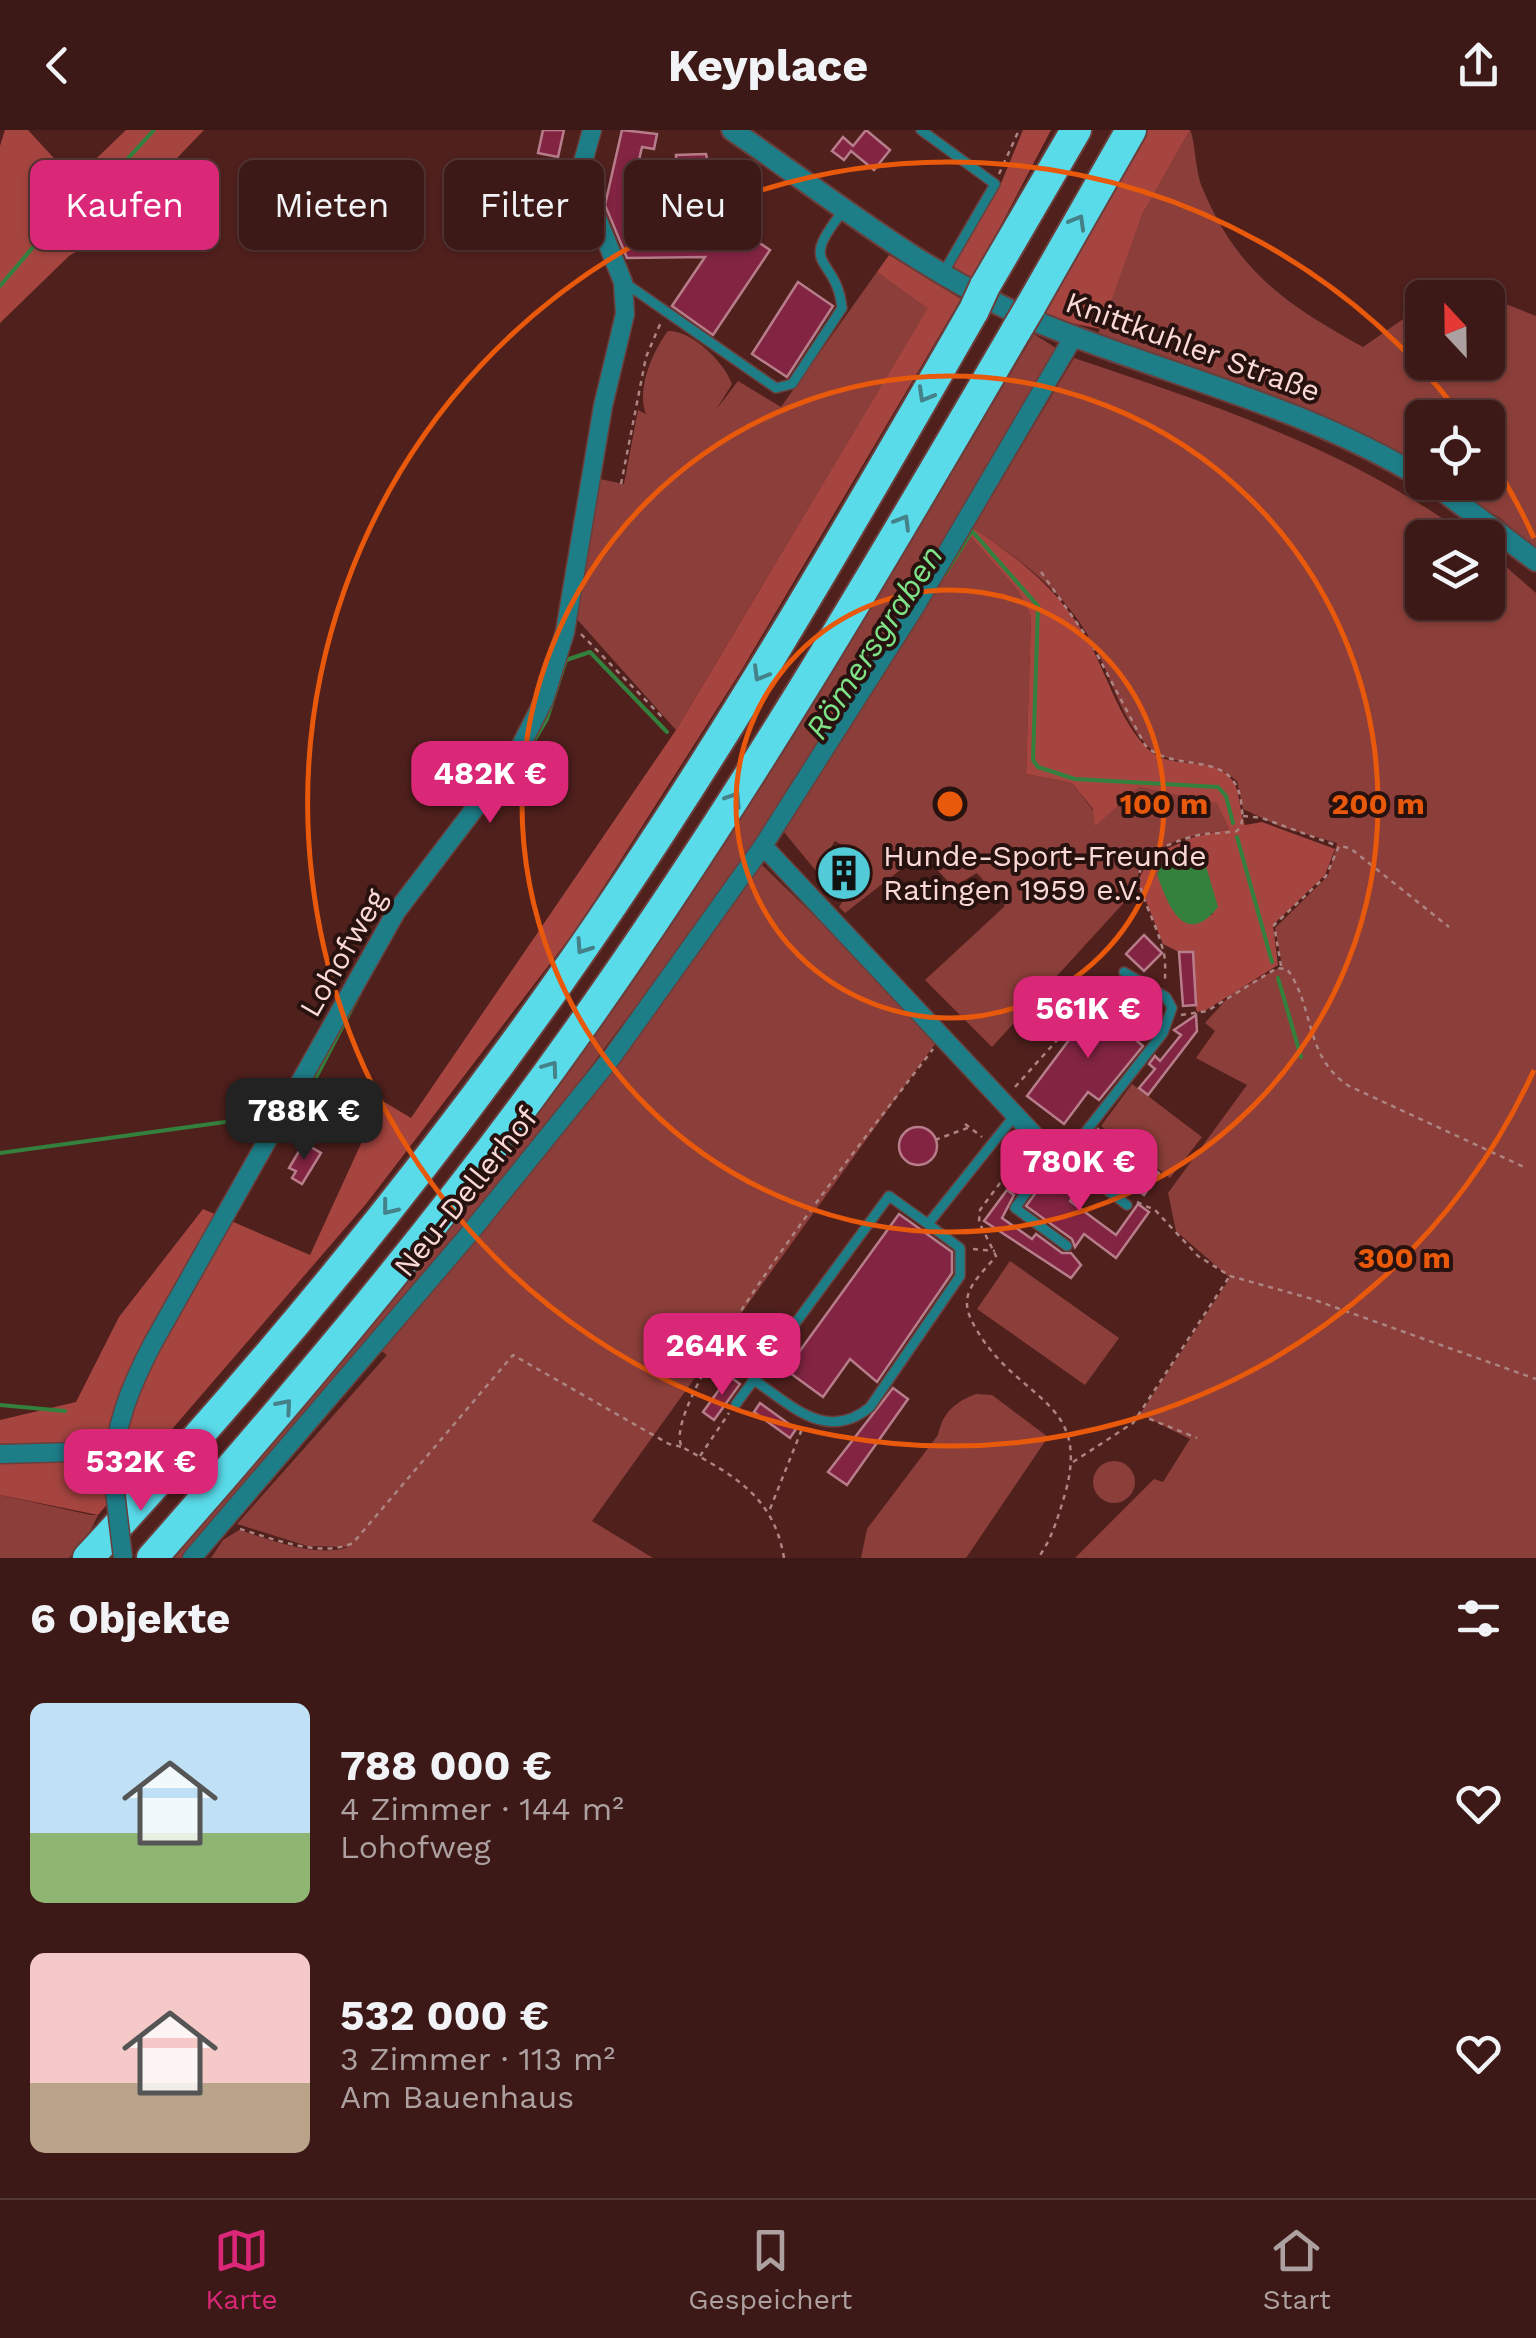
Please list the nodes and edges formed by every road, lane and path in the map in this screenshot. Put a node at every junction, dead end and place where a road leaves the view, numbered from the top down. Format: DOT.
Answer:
graph roads {
  1 [pos="592,130"];
  2 [pos="732,130"];
  3 [pos="921,130"];
  4 [pos="1019,130"];
  5 [pos="1076,130"];
  6 [pos="1130,130"];
  7 [pos="995,184"];
  8 [pos="844,210"];
  9 [pos="942,275"];
  10 [pos="623,282"];
  11 [pos="668,312"];
  12 [pos="1074,336"];
  13 [pos="1405,469"];
  14 [pos="621,484"];
  15 [pos="1454,500"];
  16 [pos="1536,560"];
  17 [pos="1041,572"];
  18 [pos="565,632"];
  19 [pos="664,719"];
  20 [pos="1243,816"];
  21 [pos="762,846"];
  22 [pos="1340,846"];
  23 [pos="1448,927"];
  24 [pos="1282,967"];
  25 [pos="1124,972"];
  26 [pos="1102,990"];
  27 [pos="1166,998"];
  28 [pos="1170,1017"];
  29 [pos="943,1036"];
  30 [pos="1009,1107"];
  31 [pos="1035,1136"];
  32 [pos="935,1140"];
  33 [pos="991,1144"];
  34 [pos="1060,1155"];
  35 [pos="1524,1167"];
  36 [pos="1127,1205"];
  37 [pos="928,1224"];
  38 [pos="1067,1246"];
  39 [pos="960,1248"];
  40 [pos="996,1251"];
  41 [pos="1230,1276"];
  42 [pos="1536,1379"];
  43 [pos="754,1380"];
  44 [pos="736,1404"];
  45 [pos="1139,1414"];
  46 [pos="809,1417"];
  47 [pos="1197,1438"];
  48 [pos="682,1447"];
  49 [pos="113,1451"];
  50 [pos="0,1454"];
  51 [pos="699,1457"];
  52 [pos="1073,1462"];
  53 [pos="770,1511"];
  54 [pos="220,1524"];
  55 [pos="88,1558"];
  56 [pos="123,1558"];
  57 [pos="152,1558"];
  58 [pos="192,1558"];
  59 [pos="784,1558"];
  60 [pos="1038,1558"];
  1 -- 10 [label="street, Lohofweg"];
  2 -- 8 [label="street, Knittkuhler Straße"];
  3 -- 7 [label="lane"];
  4 -- 7 [label="path"];
  5 -- 55 [label="highway, one-way"];
  57 -- 6 [label="highway, one-way"];
  7 -- 9 [label="lane"];
  8 -- 9 [label="street, Knittkuhler Straße"];
  8 -- 11 [label="lane"];
  9 -- 12 [label="street, Knittkuhler Straße"];
  10 -- 11 [label="lane"];
  10 -- 18 [label="street, Lohofweg"];
  11 -- 14 [label="path"];
  12 -- 13 [label="street, Knittkuhler Straße"];
  12 -- 21 [label="street, Neu-Dellerhof"];
  15 -- 16 [label="street"];
  17 -- 20 [label="path"];
  18 -- 19 [label="path"];
  18 -- 49 [label="street, Lohofweg"];
  20 -- 22 [label="path"];
  20 -- 27 [label="path"];
  21 -- 29 [label="street"];
  21 -- 54 [label="street, Neu-Dellerhof"];
  22 -- 23 [label="path"];
  22 -- 24 [label="path"];
  24 -- 28 [label="path"];
  24 -- 35 [label="path"];
  25 -- 27 [label="lane"];
  26 -- 30 [label="path"];
  27 -- 28 [label="lane"];
  28 -- 34 [label="lane"];
  29 -- 30 [label="street"];
  29 -- 48 [label="path"];
  30 -- 31 [label="street"];
  30 -- 33 [label="lane"];
  31 -- 34 [label="lane"];
  31 -- 40 [label="path"];
  32 -- 33 [label="path"];
  33 -- 37 [label="lane"];
  34 -- 36 [label="lane"];
  34 -- 38 [label="lane"];
  36 -- 41 [label="path"];
  37 -- 39 [label="lane"];
  37 -- 43 [label="lane"];
  39 -- 40 [label="path"];
  39 -- 46 [label="lane"];
  40 -- 52 [label="path"];
  41 -- 42 [label="path"];
  41 -- 45 [label="path"];
  43 -- 44 [label="lane"];
  43 -- 46 [label="lane"];
  44 -- 51 [label="path"];
  45 -- 47 [label="path"];
  45 -- 52 [label="path"];
  46 -- 53 [label="path"];
  48 -- 51 [label="path"];
  48 -- 54 [label="path"];
  49 -- 50 [label="street"];
  49 -- 56 [label="street, Lohofweg, bridge"];
  51 -- 53 [label="path"];
  52 -- 60 [label="path"];
  53 -- 59 [label="path"];
  54 -- 58 [label="street, Neu-Dellerhof"];
}
